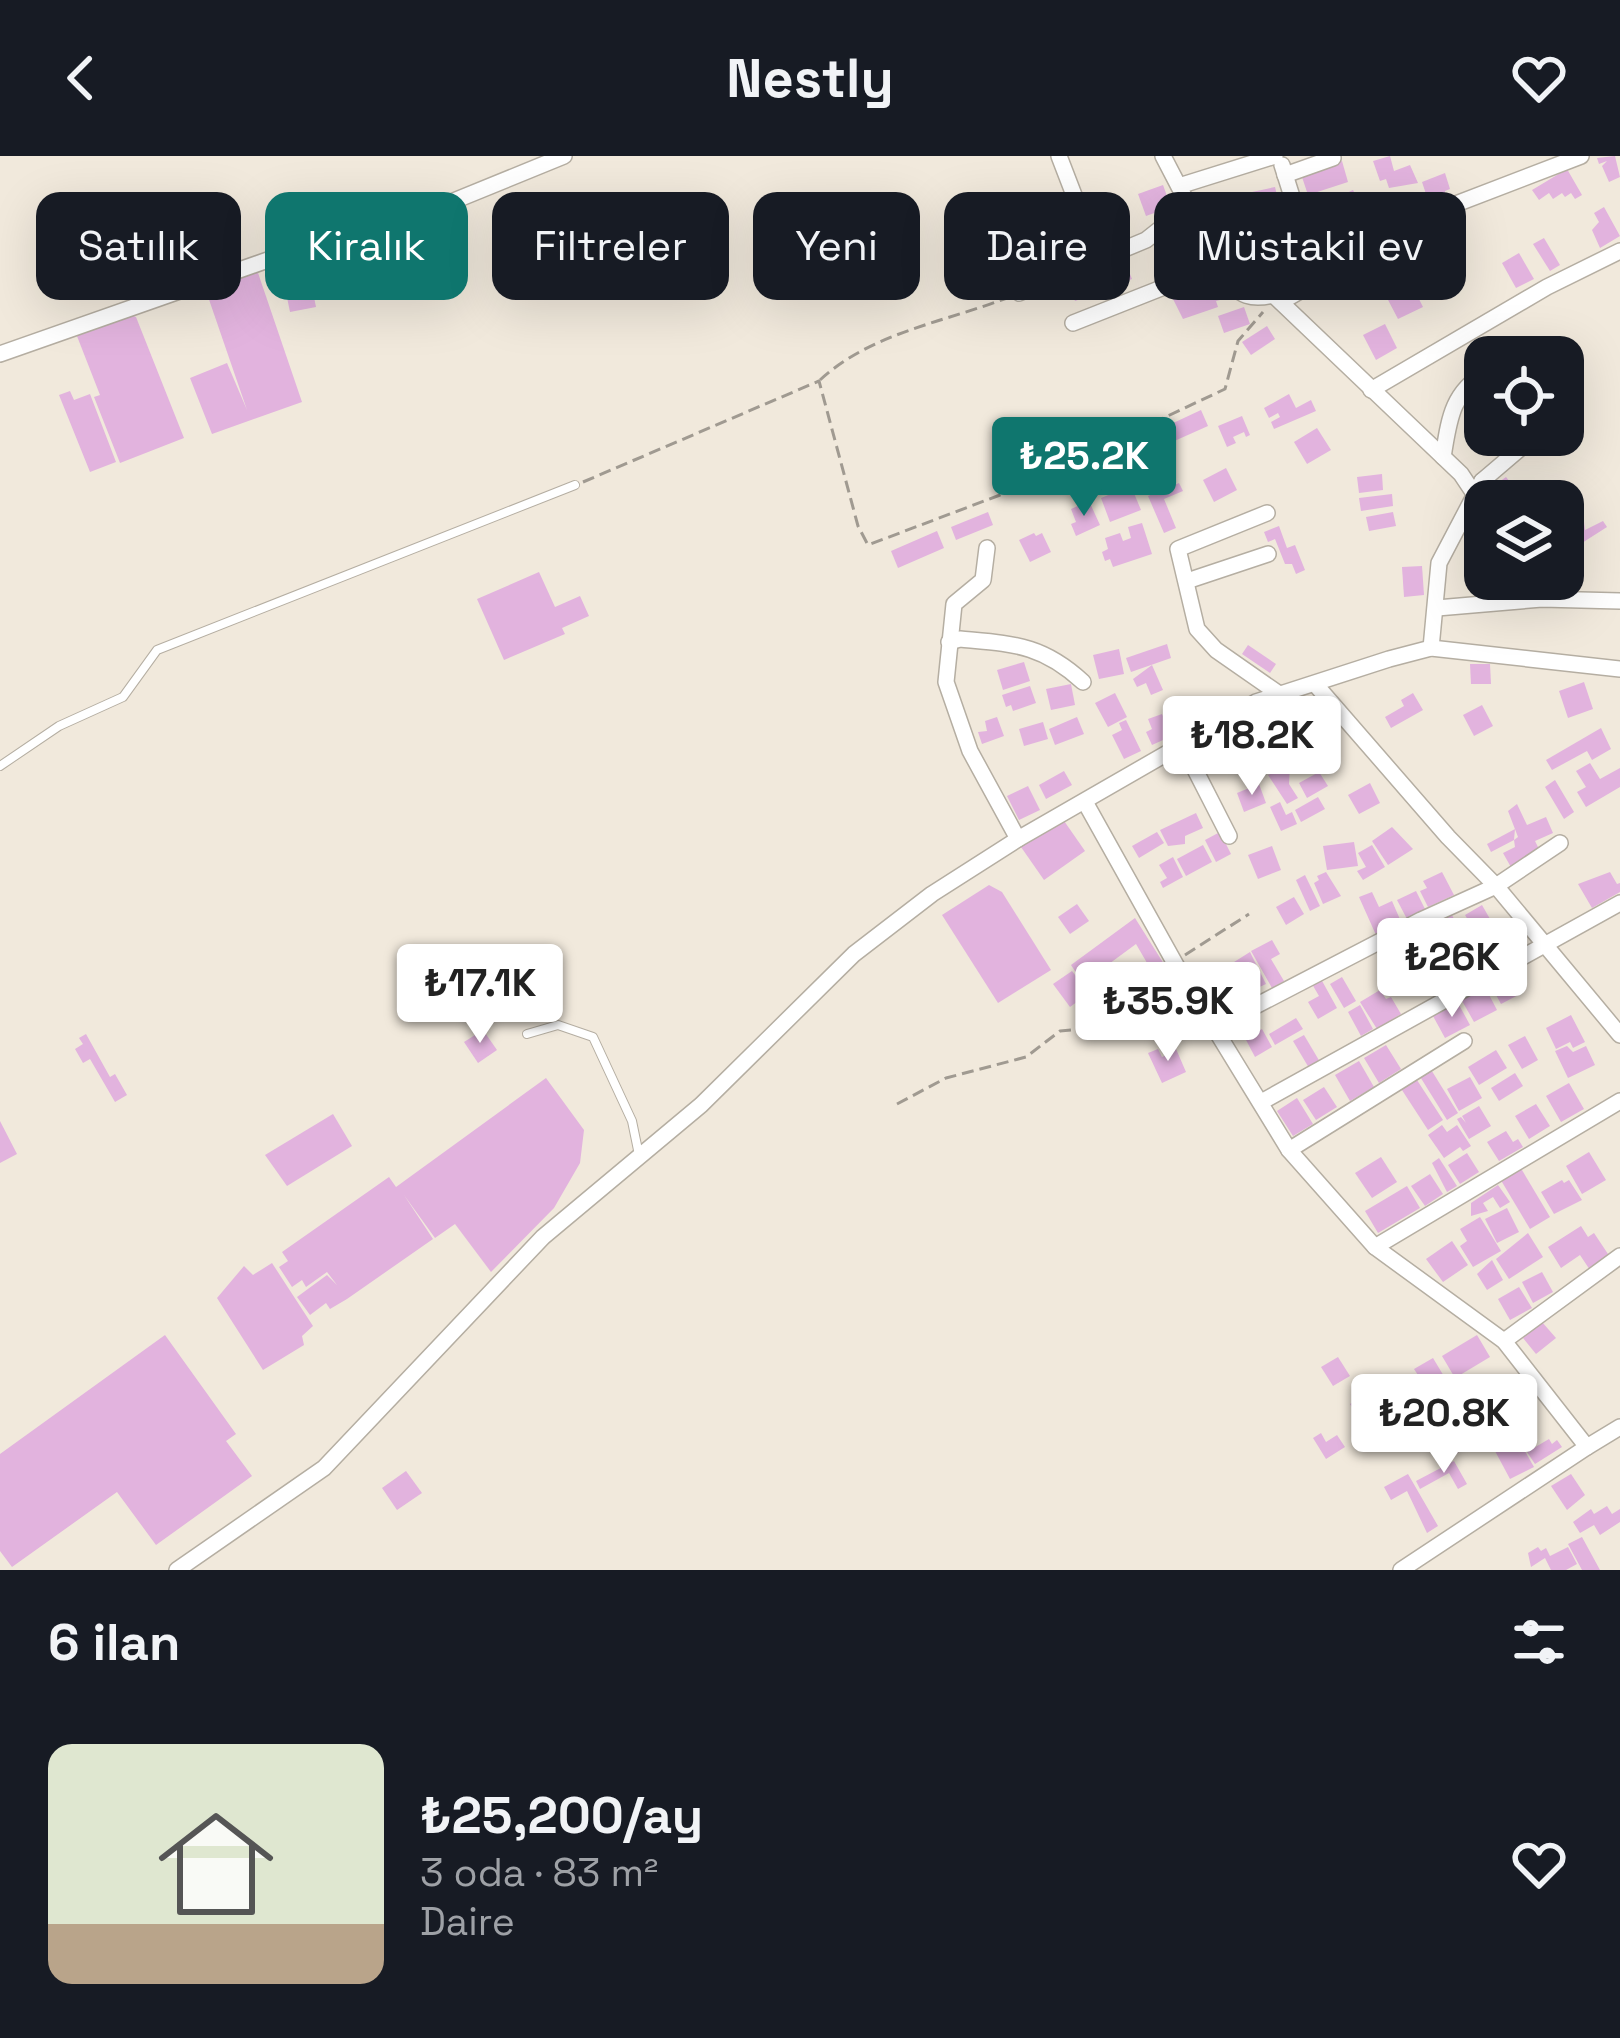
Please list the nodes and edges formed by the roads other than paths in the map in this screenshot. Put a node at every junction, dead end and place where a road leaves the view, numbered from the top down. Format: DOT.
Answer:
graph roads {
  1 [pos="564,156"];
  2 [pos="1059,156"];
  3 [pos="1163,156"];
  4 [pos="1277,156"];
  5 [pos="1581,156"];
  6 [pos="1333,158"];
  7 [pos="1285,175"];
  8 [pos="1179,186"];
  9 [pos="1073,192"];
  10 [pos="1182,192"];
  11 [pos="1290,192"];
  12 [pos="1466,200"];
  13 [pos="1620,250"];
  14 [pos="1154,290"];
  15 [pos="1278,300"];
  16 [pos="1072,322"];
  17 [pos="0,354"];
  18 [pos="1464,388"];
  19 [pos="1371,390"];
  20 [pos="1513,456"];
  21 [pos="1443,458"];
  22 [pos="1469,480"];
  23 [pos="1488,480"];
  24 [pos="575,485"];
  25 [pos="1267,513"];
  26 [pos="1464,516"];
  27 [pos="987,548"];
  28 [pos="1268,554"];
  29 [pos="1187,580"];
  30 [pos="1531,600"];
  31 [pos="1582,600"];
  32 [pos="1620,601"];
  33 [pos="1437,608"];
  34 [pos="949,642"];
  35 [pos="1431,648"];
  36 [pos="1620,669"];
  37 [pos="1083,682"];
  38 [pos="1316,684"];
  39 [pos="1282,696"];
  40 [pos="1182,744"];
  41 [pos="0,766"];
  42 [pos="1085,802"];
  43 [pos="1229,836"];
  44 [pos="1018,839"];
  45 [pos="1560,843"];
  46 [pos="1496,886"];
  47 [pos="1620,903"];
  48 [pos="1545,945"];
  49 [pos="1213,1025"];
  50 [pos="527,1034"];
  51 [pos="1620,1035"];
  52 [pos="1464,1041"];
  53 [pos="1263,1101"];
  54 [pos="1620,1101"];
  55 [pos="1289,1150"];
  56 [pos="639,1157"];
  57 [pos="1375,1247"];
  58 [pos="1620,1256"];
  59 [pos="1504,1341"];
  60 [pos="1620,1427"];
  61 [pos="1587,1447"];
  62 [pos="177,1570"];
  63 [pos="1402,1570"];
  1 -- 17 [label="street"];
  2 -- 9 [label="street"];
  3 -- 8 [label="street"];
  4 -- 7 [label="street"];
  4 -- 8 [label="street"];
  5 -- 12 [label="street"];
  6 -- 7 [label="street"];
  7 -- 11 [label="street"];
  8 -- 10 [label="street"];
  13 -- 19 [label="street"];
  14 -- 16 [label="street"];
  15 -- 19 [label="street"];
  18 -- 21 [label="street"];
  19 -- 21 [label="street"];
  20 -- 23 [label="street"];
  21 -- 22 [label="street"];
  24 -- 41 [label="lane"];
  25 -- 29 [label="street"];
  26 -- 33 [label="street"];
  27 -- 34 [label="street"];
  28 -- 29 [label="street"];
  29 -- 39 [label="street"];
  30 -- 33 [label="street"];
  31 -- 32 [label="street"];
  33 -- 35 [label="street"];
  34 -- 37 [label="street"];
  34 -- 44 [label="street"];
  35 -- 36 [label="street"];
  35 -- 38 [label="street"];
  38 -- 39 [label="street"];
  38 -- 46 [label="street"];
  39 -- 40 [label="street"];
  40 -- 42 [label="street"];
  40 -- 43 [label="street"];
  42 -- 44 [label="street"];
  42 -- 49 [label="street"];
  44 -- 56 [label="street"];
  45 -- 46 [label="street"];
  46 -- 48 [label="street"];
  46 -- 49 [label="street"];
  47 -- 48 [label="street"];
  48 -- 51 [label="street"];
  48 -- 53 [label="street"];
  49 -- 53 [label="street"];
  50 -- 56 [label="lane"];
  52 -- 55 [label="street"];
  53 -- 55 [label="street"];
  54 -- 57 [label="street"];
  55 -- 57 [label="street"];
  56 -- 62 [label="street"];
  57 -- 59 [label="street"];
  58 -- 59 [label="street"];
  59 -- 61 [label="street"];
  60 -- 61 [label="street"];
  61 -- 63 [label="street"];
}
